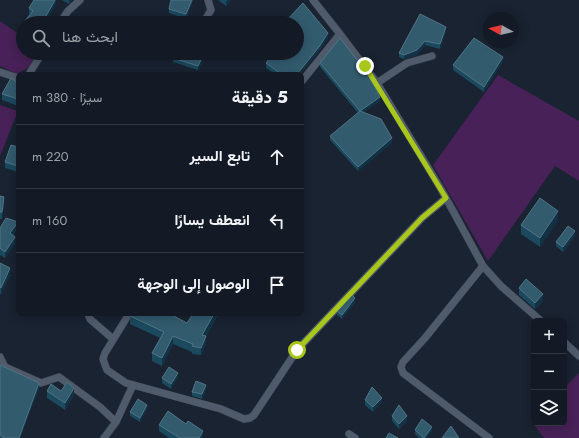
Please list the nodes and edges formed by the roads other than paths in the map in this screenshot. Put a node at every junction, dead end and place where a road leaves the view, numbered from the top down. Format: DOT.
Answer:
graph roads {
  1 [pos="80,0"];
  2 [pos="208,0"];
  3 [pos="313,0"];
  4 [pos="65,16"];
  5 [pos="207,16"];
  6 [pos="340,34"];
  7 [pos="432,56"];
  8 [pos="38,60"];
  9 [pos="0,72"];
  10 [pos="30,72"];
  11 [pos="16,77"];
  12 [pos="304,79"];
  13 [pos="377,84"];
  14 [pos="446,198"];
  15 [pos="483,266"];
  16 [pos="89,316"];
  17 [pos="128,316"];
  18 [pos="538,318"];
  19 [pos="113,339"];
  20 [pos="567,345"];
  21 [pos="579,356"];
  22 [pos="0,357"];
  23 [pos="133,385"];
  24 [pos="116,422"];
  25 [pos="104,438"];
  26 [pos="489,438"];
  1 -- 4 [label="street"];
  2 -- 5 [label="street"];
  3 -- 6 [label="street"];
  6 -- 12 [label="street"];
  6 -- 13 [label="street"];
  7 -- 13 [label="street"];
  8 -- 10 [label="street"];
  9 -- 11 [label="street"];
  13 -- 14 [label="street"];
  14 -- 15 [label="street"];
  14 -- 23 [label="street"];
  15 -- 18 [label="street"];
  15 -- 26 [label="street"];
  16 -- 19 [label="street"];
  17 -- 19 [label="street"];
  19 -- 23 [label="street"];
  20 -- 21 [label="street"];
  22 -- 24 [label="street"];
  23 -- 24 [label="street"];
  24 -- 25 [label="street"];
}
